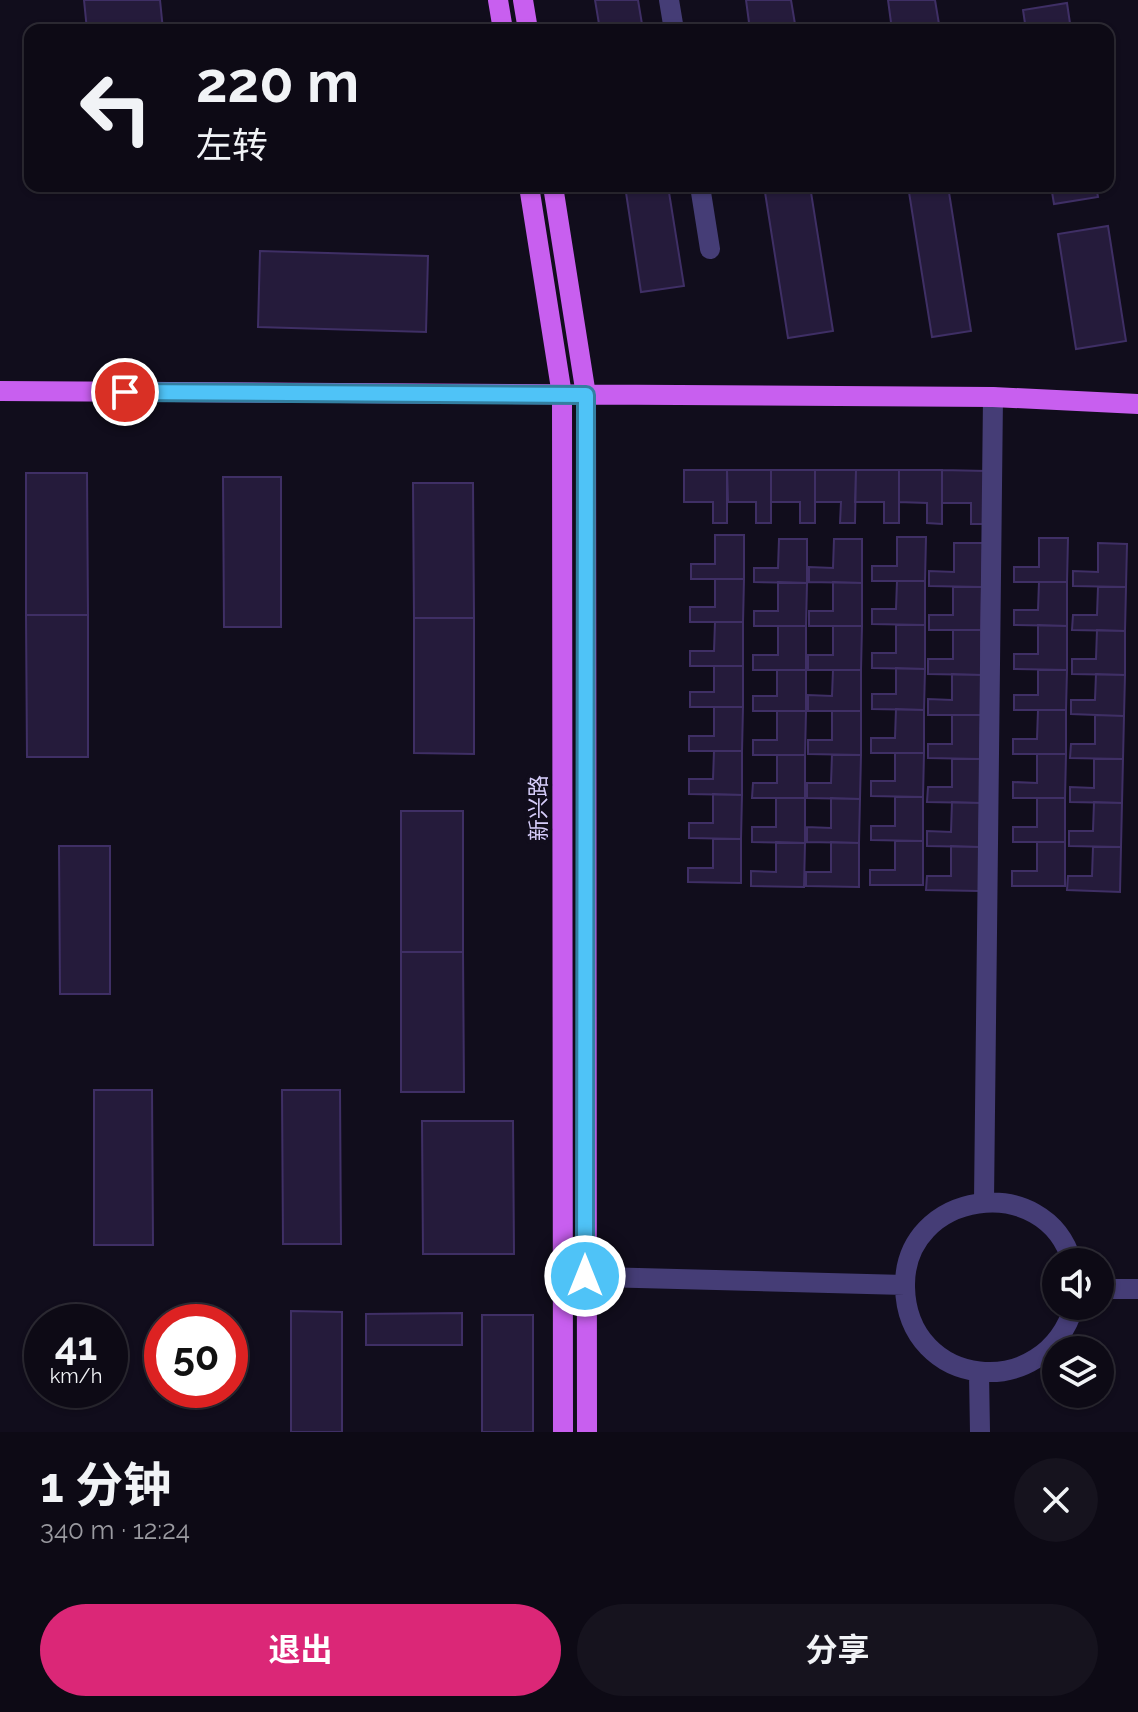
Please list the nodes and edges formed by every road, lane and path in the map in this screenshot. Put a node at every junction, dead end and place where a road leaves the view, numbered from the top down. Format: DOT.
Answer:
graph roads {
  1 [pos="498,0"];
  2 [pos="523,0"];
  3 [pos="669,0"];
  4 [pos="502,24"];
  5 [pos="527,24"];
  6 [pos="673,24"];
  7 [pos="530,192"];
  8 [pos="554,192"];
  9 [pos="701,192"];
  10 [pos="710,249"];
  11 [pos="0,391"];
  12 [pos="562,395"];
  13 [pos="586,395"];
  14 [pos="993,397"];
  15 [pos="1138,404"];
  16 [pos="984,1201"];
  17 [pos="1066,1248"];
  18 [pos="561,1276"];
  19 [pos="585,1276"];
  20 [pos="905,1285"];
  21 [pos="1114,1289"];
  22 [pos="1138,1289"];
  23 [pos="1069,1320"];
  24 [pos="979,1373"];
  25 [pos="563,1432"];
  26 [pos="587,1432"];
  27 [pos="980,1432"];
  1 -- 4 [label="main road"];
  2 -- 5 [label="main road"];
  3 -- 6 [label="street"];
  7 -- 12 [label="main road, 新兴路"];
  8 -- 13 [label="main road"];
  9 -- 10 [label="street"];
  11 -- 12 [label="main road"];
  12 -- 13 [label="main road"];
  12 -- 18 [label="main road, 新兴路"];
  13 -- 14 [label="main road"];
  13 -- 19 [label="main road"];
  14 -- 15 [label="main road"];
  14 -- 16 [label="street"];
  16 -- 17 [label="street"];
  16 -- 20 [label="street"];
  18 -- 19 [label="street"];
  18 -- 25 [label="main road, 新兴路"];
  19 -- 20 [label="street"];
  19 -- 26 [label="main road"];
  20 -- 24 [label="street"];
  21 -- 22 [label="street"];
  23 -- 24 [label="street"];
  24 -- 27 [label="street"];
}
